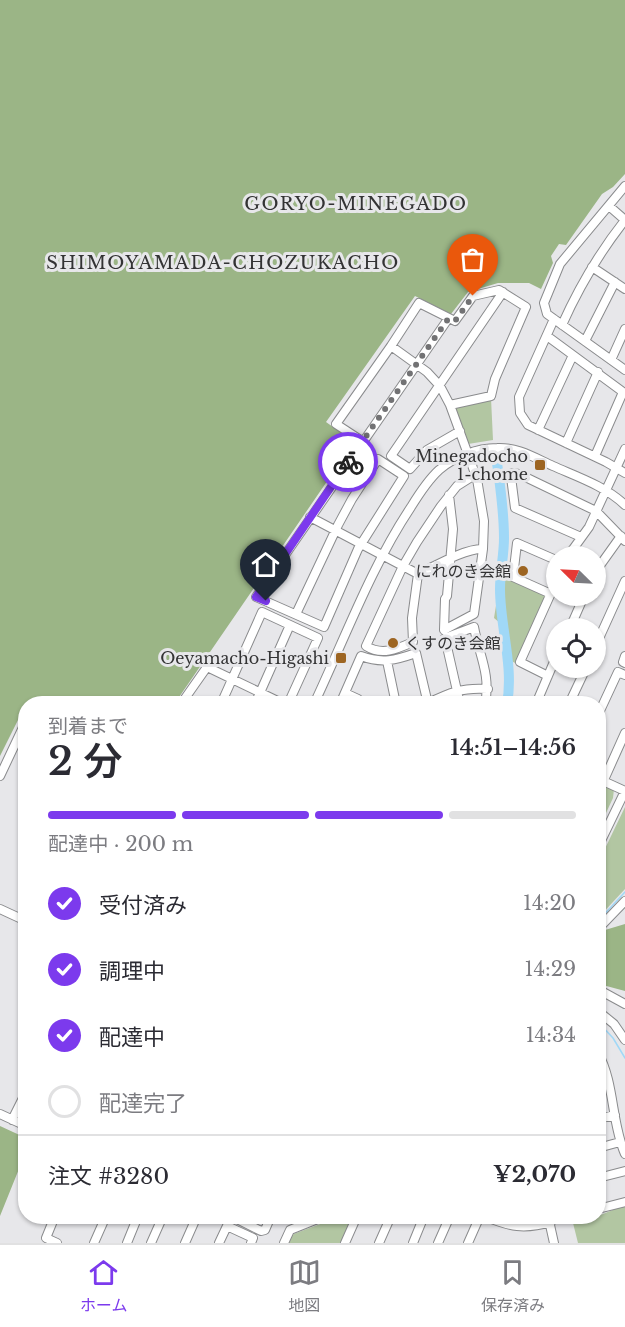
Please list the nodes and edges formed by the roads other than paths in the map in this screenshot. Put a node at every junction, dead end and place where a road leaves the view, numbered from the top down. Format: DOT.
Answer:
graph roads {
  1 [pos="625,186"];
  2 [pos="609,206"];
  3 [pos="625,220"];
  4 [pos="592,267"];
  5 [pos="615,282"];
  6 [pos="625,289"];
  7 [pos="503,292"];
  8 [pos="448,319"];
  9 [pos="554,319"];
  10 [pos="562,325"];
  11 [pos="625,329"];
  12 [pos="547,336"];
  13 [pos="585,341"];
  14 [pos="391,346"];
  15 [pos="573,355"];
  16 [pos="611,360"];
  17 [pos="417,364"];
  18 [pos="625,370"];
  19 [pos="598,372"];
  20 [pos="440,386"];
  21 [pos="450,405"];
  22 [pos="538,430"];
  23 [pos="460,431"];
  24 [pos="362,441"];
  25 [pos="566,443"];
  26 [pos="625,449"];
  27 [pos="469,454"];
  28 [pos="595,456"];
  29 [pos="616,468"];
  30 [pos="625,473"];
  31 [pos="476,474"];
  32 [pos="607,490"];
  33 [pos="449,495"];
  34 [pos="625,505"];
  35 [pos="596,511"];
  36 [pos="310,517"];
  37 [pos="335,531"];
  38 [pos="581,537"];
  39 [pos="623,538"];
  40 [pos="361,544"];
  41 [pos="575,546"];
  42 [pos="483,549"];
  43 [pos="382,555"];
  44 [pos="546,556"];
  45 [pos="451,559"];
  46 [pos="606,559"];
  47 [pos="403,566"];
  48 [pos="418,574"];
  49 [pos="625,581"];
  50 [pos="546,592"];
  51 [pos="546,605"];
  52 [pos="296,614"];
  53 [pos="606,623"];
  54 [pos="290,625"];
  55 [pos="625,656"];
  56 [pos="387,661"];
  57 [pos="625,663"];
  58 [pos="546,675"];
  59 [pos="625,675"];
  60 [pos="547,678"];
  61 [pos="581,678"];
  62 [pos="232,679"];
  63 [pos="488,689"];
  64 [pos="456,690"];
  65 [pos="260,692"];
  66 [pos="345,693"];
  67 [pos="187,696"];
  68 [pos="225,696"];
  69 [pos="258,696"];
  70 [pos="269,696"];
  71 [pos="290,696"];
  72 [pos="319,696"];
  73 [pos="344,696"];
  74 [pos="350,696"];
  75 [pos="394,696"];
  76 [pos="425,696"];
  77 [pos="443,696"];
  78 [pos="458,696"];
  79 [pos="487,696"];
  80 [pos="539,696"];
  81 [pos="573,696"];
  82 [pos="606,698"];
  83 [pos="625,733"];
  84 [pos="18,738"];
  85 [pos="606,771"];
  86 [pos="0,776"];
  87 [pos="606,783"];
  88 [pos="625,791"];
  89 [pos="606,830"];
  90 [pos="625,901"];
  91 [pos="0,909"];
  92 [pos="18,917"];
  93 [pos="606,921"];
  94 [pos="606,994"];
  95 [pos="625,1004"];
  96 [pos="606,1018"];
  97 [pos="625,1040"];
  98 [pos="606,1076"];
  99 [pos="609,1085"];
  100 [pos="606,1086"];
  101 [pos="18,1108"];
  102 [pos="0,1114"];
  103 [pos="615,1115"];
  104 [pos="606,1117"];
  105 [pos="12,1120"];
  106 [pos="18,1123"];
  107 [pos="620,1142"];
  108 [pos="606,1146"];
  109 [pos="625,1154"];
  110 [pos="625,1171"];
  111 [pos="606,1176"];
  112 [pos="625,1202"];
  113 [pos="606,1207"];
  114 [pos="52,1224"];
  115 [pos="102,1224"];
  116 [pos="135,1224"];
  117 [pos="159,1224"];
  118 [pos="193,1224"];
  119 [pos="247,1224"];
  120 [pos="268,1224"];
  121 [pos="304,1224"];
  122 [pos="353,1224"];
  123 [pos="387,1224"];
  124 [pos="420,1224"];
  125 [pos="446,1224"];
  126 [pos="478,1224"];
  127 [pos="503,1224"];
  128 [pos="535,1224"];
  129 [pos="550,1224"];
  130 [pos="57,1243"];
  131 [pos="94,1243"];
  132 [pos="127,1243"];
  133 [pos="151,1243"];
  134 [pos="185,1243"];
  135 [pos="219,1243"];
  136 [pos="251,1243"];
  137 [pos="284,1243"];
  138 [pos="345,1243"];
  139 [pos="379,1243"];
  140 [pos="412,1243"];
  141 [pos="438,1243"];
  142 [pos="470,1243"];
  143 [pos="554,1243"];
  1 -- 2 [label="street"];
  2 -- 3 [label="street"];
  2 -- 9 [label="street"];
  3 -- 4 [label="street"];
  4 -- 5 [label="street"];
  4 -- 10 [label="street"];
  5 -- 6 [label="street"];
  5 -- 13 [label="street"];
  7 -- 8 [label="street"];
  7 -- 20 [label="street"];
  7 -- 21 [label="street"];
  8 -- 14 [label="street"];
  8 -- 17 [label="street"];
  9 -- 10 [label="street"];
  9 -- 12 [label="street"];
  10 -- 13 [label="street"];
  11 -- 16 [label="street"];
  12 -- 15 [label="street"];
  12 -- 22 [label="street"];
  13 -- 16 [label="street"];
  14 -- 17 [label="street"];
  14 -- 24 [label="street"];
  15 -- 19 [label="street"];
  15 -- 22 [label="street"];
  16 -- 18 [label="street"];
  17 -- 20 [label="street"];
  17 -- 24 [label="street"];
  19 -- 25 [label="street"];
  19 -- 28 [label="street"];
  20 -- 21 [label="street"];
  20 -- 23 [label="street"];
  21 -- 23 [label="street"];
  22 -- 25 [label="street"];
  23 -- 27 [label="street"];
  24 -- 36 [label="street"];
  25 -- 28 [label="street"];
  26 -- 29 [label="street"];
  27 -- 31 [label="street"];
  27 -- 32 [label="street"];
  27 -- 43 [label="street"];
  28 -- 29 [label="street"];
  29 -- 30 [label="street"];
  29 -- 32 [label="street"];
  31 -- 33 [label="street"];
  31 -- 42 [label="street"];
  32 -- 34 [label="street"];
  32 -- 35 [label="street"];
  33 -- 45 [label="street"];
  33 -- 47 [label="street"];
  35 -- 38 [label="street"];
  35 -- 38 [label="street"];
  35 -- 39 [label="street"];
  36 -- 37 [label="street"];
  36 -- 52 [label="street"];
  37 -- 40 [label="street"];
  37 -- 40 [label="street"];
  37 -- 52 [label="street"];
  38 -- 41 [label="street"];
  39 -- 46 [label="street"];
  40 -- 43 [label="street"];
  40 -- 52 [label="street"];
  42 -- 45 [label="street"];
  42 -- 45 [label="street"];
  43 -- 47 [label="street"];
  43 -- 72 [label="street"];
  44 -- 50 [label="street"];
  45 -- 48 [label="street"];
  47 -- 48 [label="street"];
  47 -- 48 [label="street"];
  49 -- 53 [label="street"];
  51 -- 58 [label="street"];
  54 -- 62 [label="street"];
  54 -- 65 [label="street"];
  54 -- 71 [label="street"];
  55 -- 57 [label="street"];
  56 -- 66 [label="street"];
  56 -- 75 [label="street"];
  56 -- 76 [label="street"];
  59 -- 82 [label="street"];
  60 -- 80 [label="street"];
  61 -- 81 [label="street"];
  62 -- 65 [label="street"];
  62 -- 67 [label="street"];
  62 -- 68 [label="street"];
  63 -- 64 [label="street"];
  63 -- 64 [label="street"];
  63 -- 79 [label="street"];
  64 -- 77 [label="street"];
  64 -- 78 [label="street"];
  65 -- 69 [label="street"];
  65 -- 70 [label="street"];
  66 -- 73 [label="street"];
  66 -- 74 [label="street"];
  83 -- 85 [label="street"];
  84 -- 86 [label="street"];
  87 -- 88 [label="street"];
  88 -- 89 [label="street"];
  90 -- 93 [label="street"];
  91 -- 92 [label="street"];
  94 -- 95 [label="street"];
  96 -- 97 [label="street"];
  98 -- 99 [label="street"];
  99 -- 100 [label="street"];
  99 -- 103 [label="street"];
  101 -- 105 [label="street"];
  102 -- 105 [label="street"];
  103 -- 104 [label="street"];
  103 -- 107 [label="street"];
  105 -- 106 [label="street"];
  107 -- 108 [label="street"];
  107 -- 109 [label="street"];
  110 -- 111 [label="street"];
  112 -- 113 [label="street"];
  114 -- 130 [label="street"];
  115 -- 131 [label="street"];
  116 -- 132 [label="street"];
  117 -- 133 [label="street"];
  118 -- 134 [label="street"];
  119 -- 120 [label="street"];
  121 -- 137 [label="street"];
  122 -- 138 [label="street"];
  123 -- 139 [label="street"];
  124 -- 140 [label="street"];
  125 -- 141 [label="street"];
  126 -- 142 [label="street"];
  127 -- 128 [label="street"];
  129 -- 143 [label="street"];
  135 -- 136 [label="street"];
}
